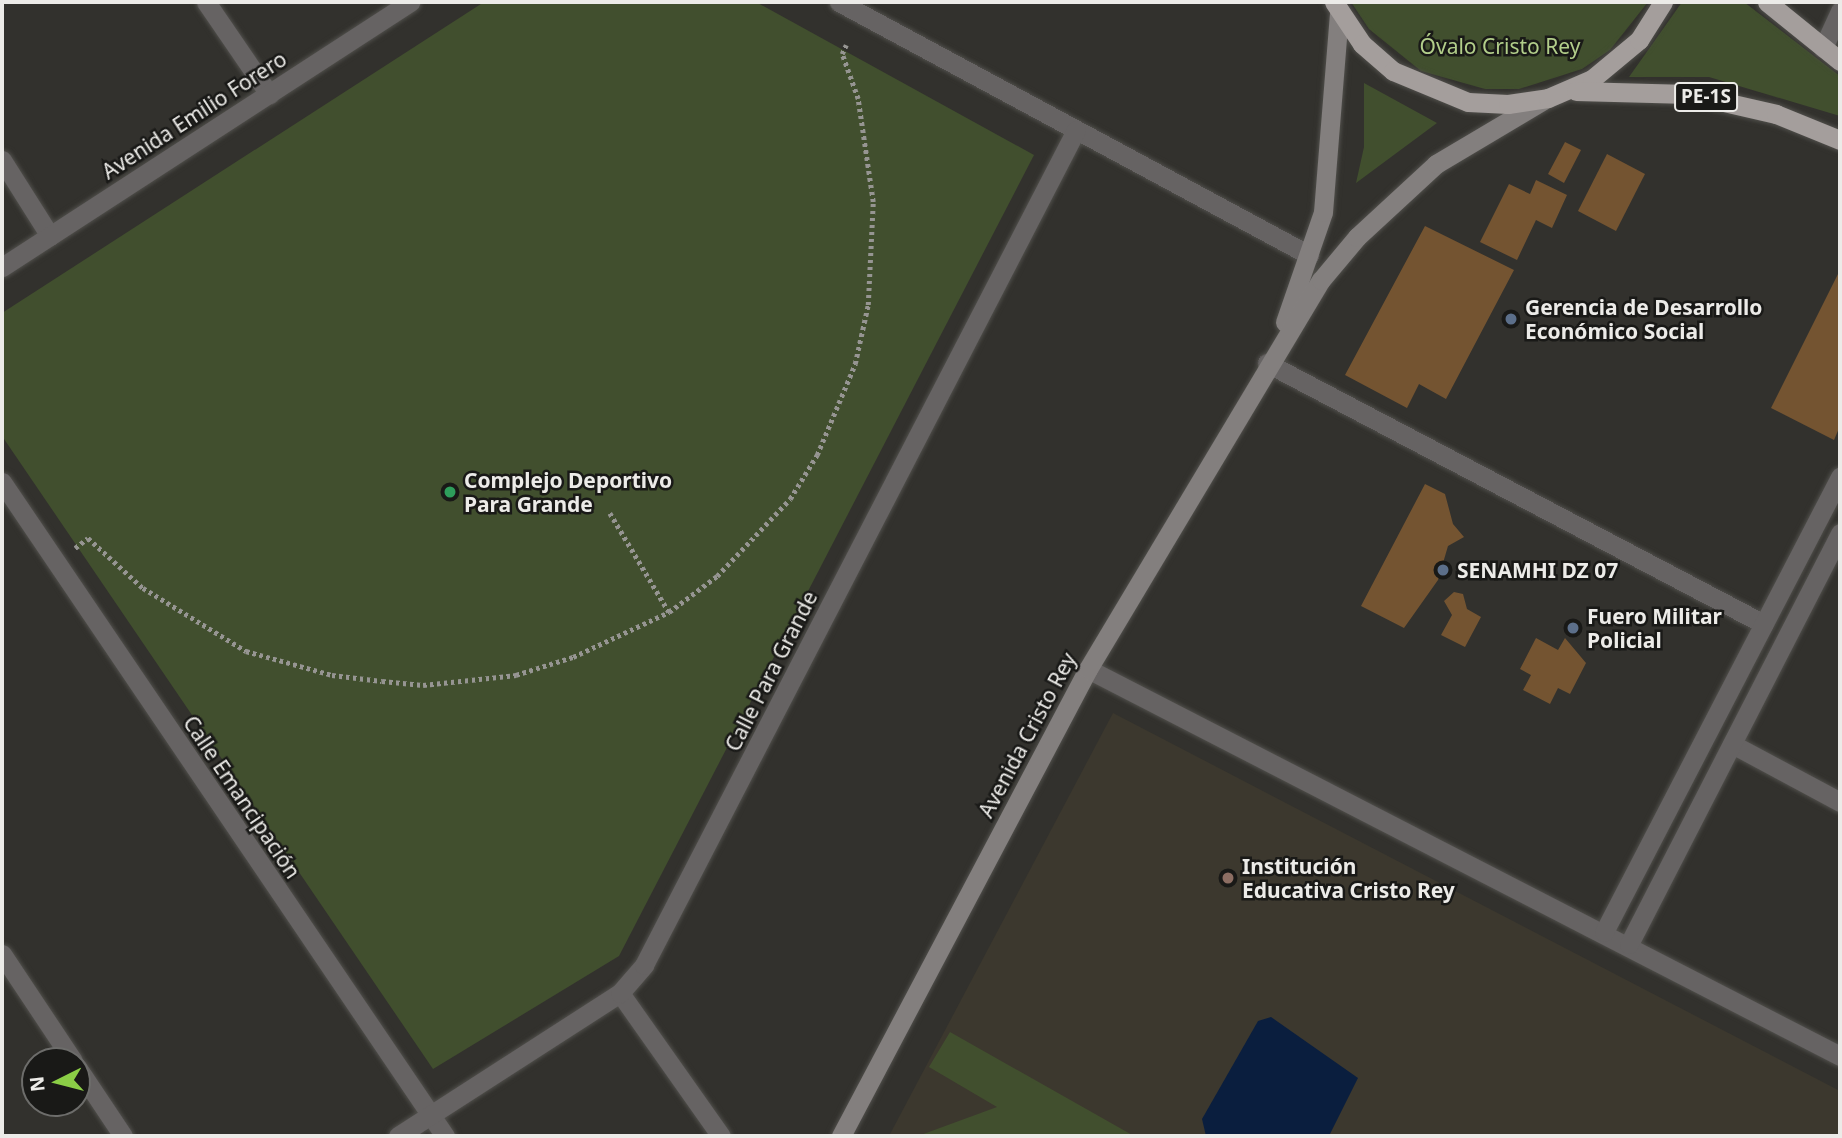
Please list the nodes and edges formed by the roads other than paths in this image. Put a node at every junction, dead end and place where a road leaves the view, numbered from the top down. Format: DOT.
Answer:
graph roads {
  1 [pos="206,2"];
  2 [pos="410,2"];
  3 [pos="839,2"];
  4 [pos="1663,2"];
  5 [pos="1767,2"];
  6 [pos="1336,7"];
  7 [pos="1840,11"];
  8 [pos="1823,48"];
  9 [pos="1840,61"];
  10 [pos="269,94"];
  11 [pos="1557,95"];
  12 [pos="1076,130"];
  13 [pos="1840,140"];
  14 [pos="2,160"];
  15 [pos="50,236"];
  16 [pos="1310,255"];
  17 [pos="2,267"];
  18 [pos="1267,363"];
  19 [pos="1840,477"];
  20 [pos="2,482"];
  21 [pos="1840,533"];
  22 [pos="1764,624"];
  23 [pos="1088,669"];
  24 [pos="1732,744"];
  25 [pos="1840,802"];
  26 [pos="1604,932"];
  27 [pos="1629,944"];
  28 [pos="2,954"];
  29 [pos="620,993"];
  30 [pos="64,1047"];
  31 [pos="1840,1056"];
  32 [pos="91,1088"];
  33 [pos="430,1115"];
  34 [pos="123,1136"];
  35 [pos="398,1136"];
  36 [pos="445,1136"];
  37 [pos="721,1136"];
  38 [pos="841,1136"];
  1 -- 10 [label="street"];
  2 -- 10 [label="street, Avenida Emilio Forero"];
  3 -- 12 [label="street"];
  4 -- 11 [label="highway, PE-1S"];
  5 -- 8 [label="highway"];
  6 -- 11 [label="highway, PE-1S"];
  6 -- 16 [label="main road, Avenida Cristo Rey"];
  7 -- 8 [label="street"];
  8 -- 9 [label="highway"];
  10 -- 15 [label="street, Avenida Emilio Forero"];
  11 -- 13 [label="highway, PE-1S"];
  11 -- 18 [label="main road, Avenida Cristo Rey"];
  12 -- 16 [label="street"];
  12 -- 29 [label="street, Calle Para Grande"];
  14 -- 15 [label="street"];
  15 -- 17 [label="street, Avenida Emilio Forero"];
  16 -- 18 [label="main road, Avenida Cristo Rey"];
  18 -- 22 [label="street"];
  18 -- 23 [label="main road, Avenida Cristo Rey"];
  19 -- 22 [label="street"];
  20 -- 33 [label="street, Calle Emancipación"];
  21 -- 24 [label="street"];
  22 -- 26 [label="street"];
  23 -- 26 [label="street"];
  23 -- 38 [label="main road, Avenida Cristo Rey"];
  24 -- 25 [label="street"];
  24 -- 27 [label="street"];
  26 -- 27 [label="street"];
  27 -- 31 [label="street"];
  28 -- 30 [label="street"];
  29 -- 33 [label="street, Calle Para Grande"];
  29 -- 37 [label="street"];
  32 -- 34 [label="street"];
  33 -- 35 [label="street, Calle Para Grande"];
  33 -- 36 [label="street, Calle Emancipación"];
}
